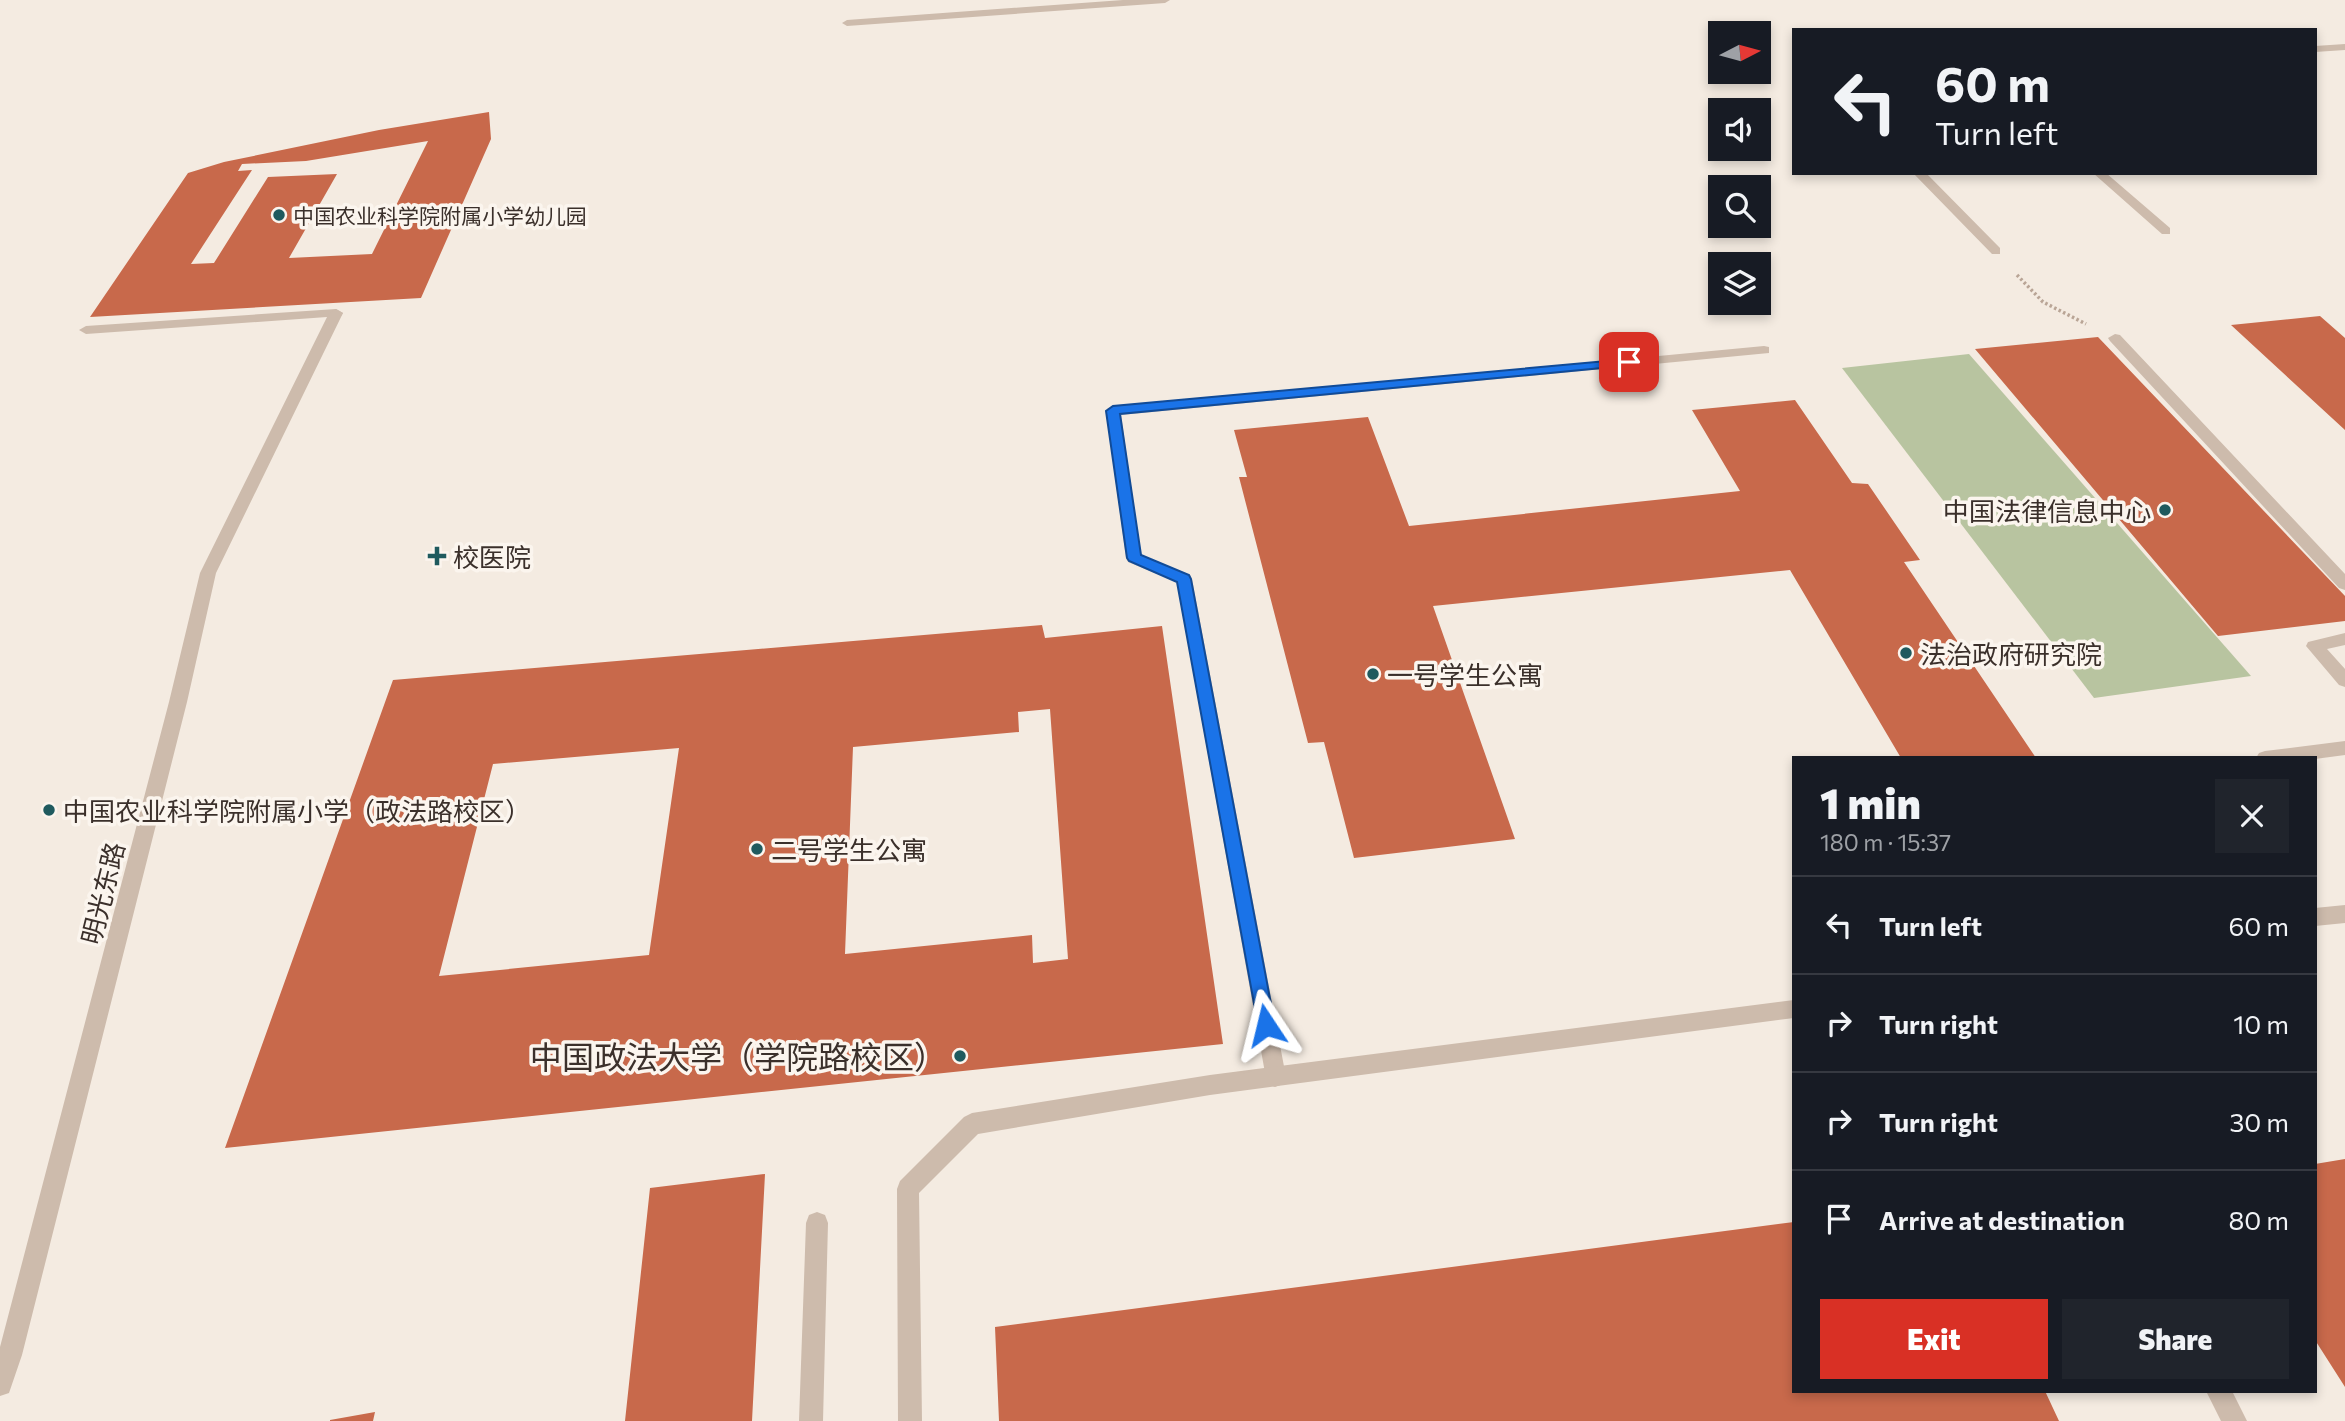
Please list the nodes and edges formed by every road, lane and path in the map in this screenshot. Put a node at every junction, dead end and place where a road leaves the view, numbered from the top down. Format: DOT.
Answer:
graph roads {
  1 [pos="1165,0"];
  2 [pos="847,23"];
  3 [pos="2345,47"];
  4 [pos="2317,49"];
  5 [pos="1921,175"];
  6 [pos="2101,175"];
  7 [pos="2166,231"];
  8 [pos="1996,251"];
  9 [pos="86,330"];
  10 [pos="2115,338"];
  11 [pos="1765,350"];
  12 [pos="2345,584"];
  13 [pos="2345,639"];
  14 [pos="2345,680"];
  15 [pos="2345,748"];
  16 [pos="2281,756"];
  17 [pos="2345,914"];
  18 [pos="2317,917"];
  19 [pos="1792,1009"];
  20 [pos="1275,1077"];
  21 [pos="817,1223"];
  22 [pos="0,1384"];
  23 [pos="2219,1393"];
  24 [pos="811,1421"];
  25 [pos="910,1421"];
  26 [pos="2235,1421"];
  1 -- 2 [label="street"];
  3 -- 4 [label="street"];
  5 -- 8 [label="street"];
  6 -- 7 [label="street"];
  8 -- 10 [label="path"];
  9 -- 22 [label="street, 明光东路"];
  10 -- 12 [label="street"];
  11 -- 20 [label="street"];
  13 -- 14 [label="street"];
  15 -- 16 [label="street"];
  17 -- 18 [label="street"];
  19 -- 20 [label="street"];
  20 -- 25 [label="street"];
  21 -- 24 [label="street"];
  23 -- 26 [label="street"];
}
